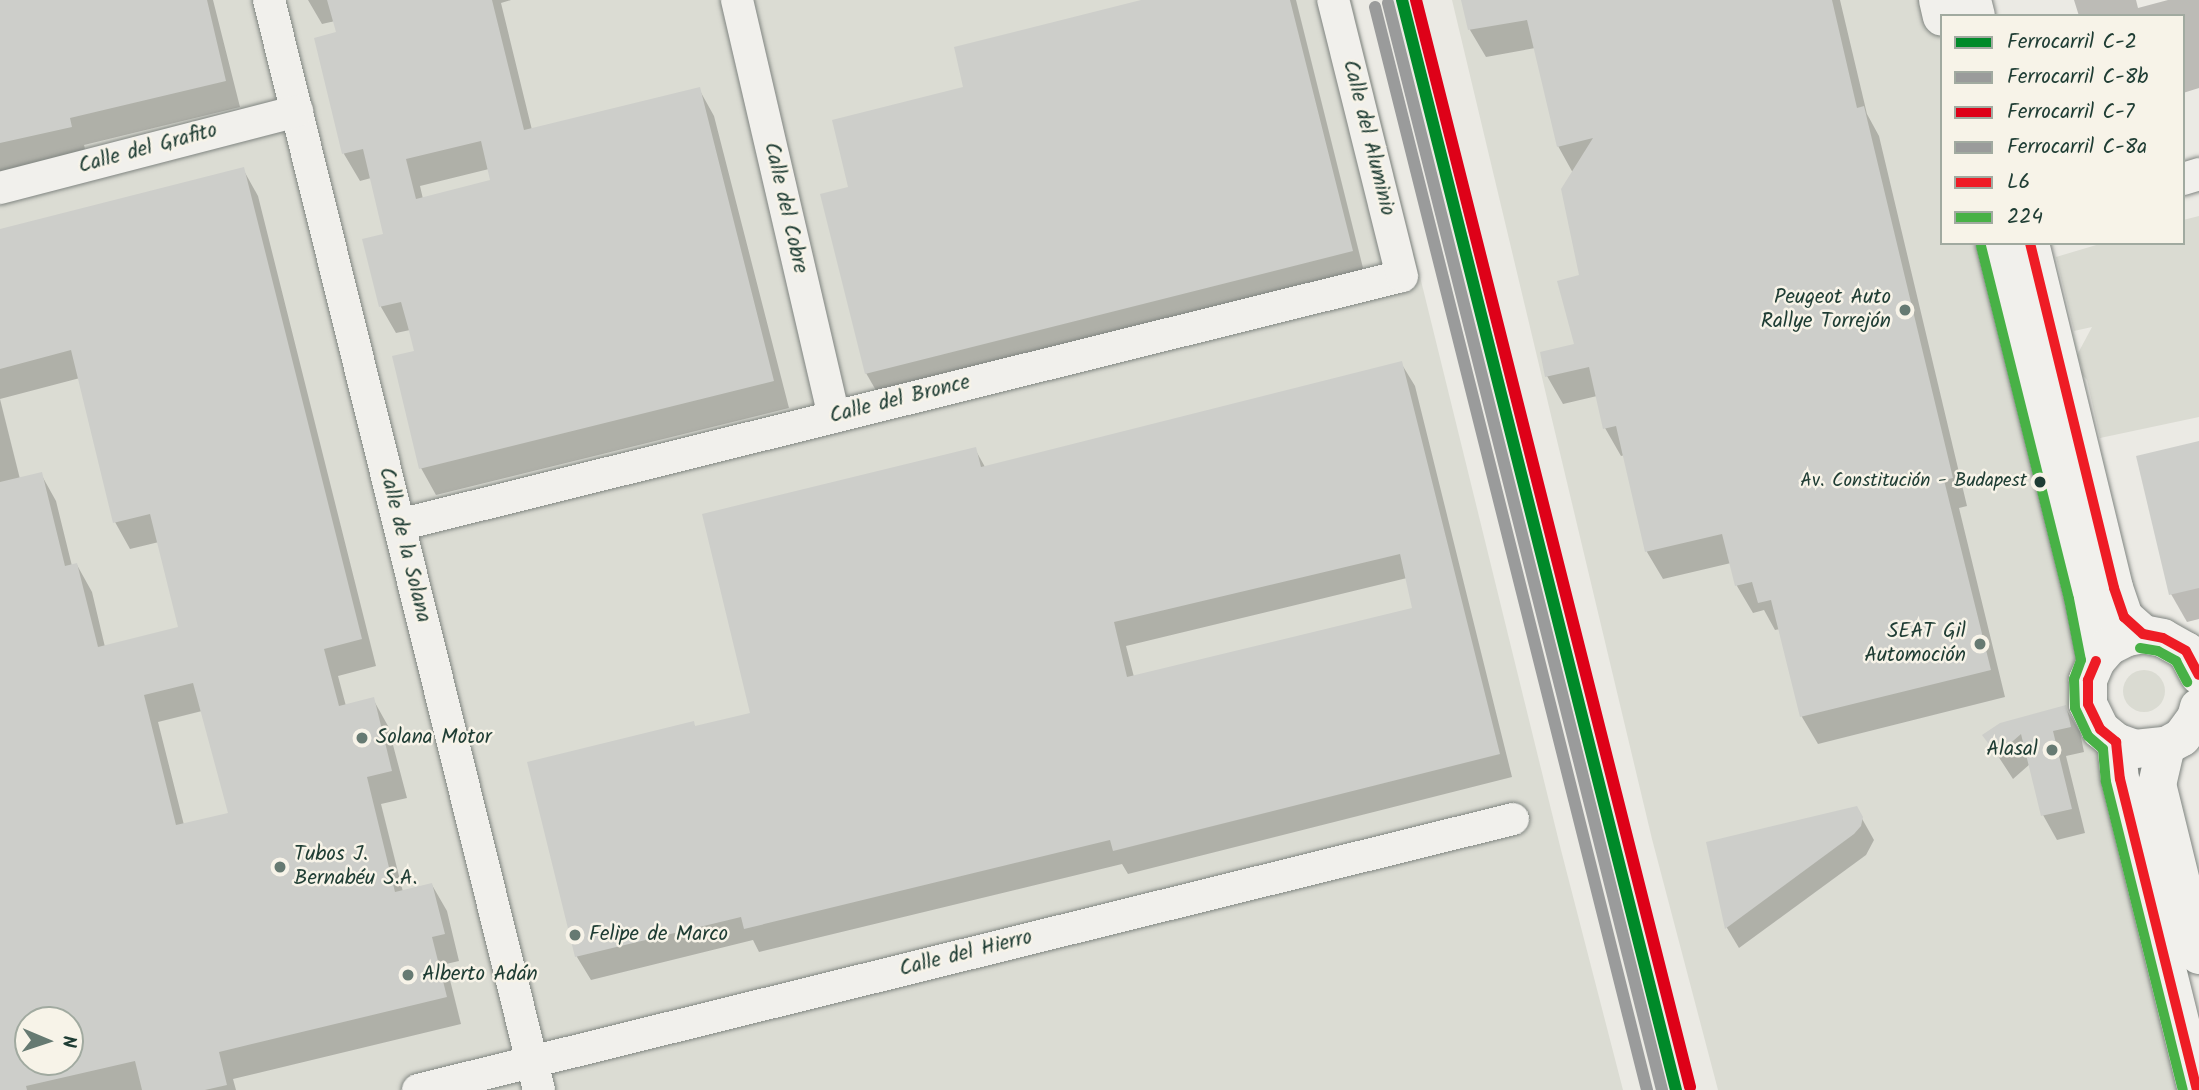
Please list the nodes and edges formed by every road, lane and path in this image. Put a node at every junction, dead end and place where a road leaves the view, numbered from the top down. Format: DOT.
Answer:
graph roads {
  1 [pos="270,0"];
  2 [pos="737,0"];
  3 [pos="1334,0"];
  4 [pos="297,111"];
  5 [pos="0,188"];
  6 [pos="1995,245"];
  7 [pos="2030,245"];
  8 [pos="1402,276"];
  9 [pos="834,417"];
  10 [pos="399,525"];
  11 [pos="2143,634"];
  12 [pos="2096,661"];
  13 [pos="2198,669"];
  14 [pos="2199,707"];
  15 [pos="2116,742"];
  16 [pos="2166,746"];
  17 [pos="1513,819"];
  18 [pos="2199,955"];
  19 [pos="536,1076"];
  20 [pos="418,1090"];
  21 [pos="2197,1090"];
  1 -- 4 [label="street, Calle de la Solana"];
  2 -- 9 [label="street, Calle del Cobre"];
  3 -- 8 [label="street, Calle del Aluminio"];
  4 -- 5 [label="street, Calle del Grafito"];
  4 -- 10 [label="street, Calle de la Solana"];
  6 -- 12 [label="main road"];
  7 -- 11 [label="main road"];
  8 -- 9 [label="street, Calle del Bronce"];
  9 -- 10 [label="street, Calle del Bronce"];
  10 -- 19 [label="street, Calle de la Solana"];
  11 -- 12 [label="main road"];
  11 -- 13 [label="main road"];
  12 -- 15 [label="main road"];
  14 -- 16 [label="main road"];
  15 -- 16 [label="main road"];
  15 -- 21 [label="main road"];
  16 -- 18 [label="main road"];
  17 -- 19 [label="street, Calle del Hierro"];
  19 -- 20 [label="street, Calle del Hierro"];
}
